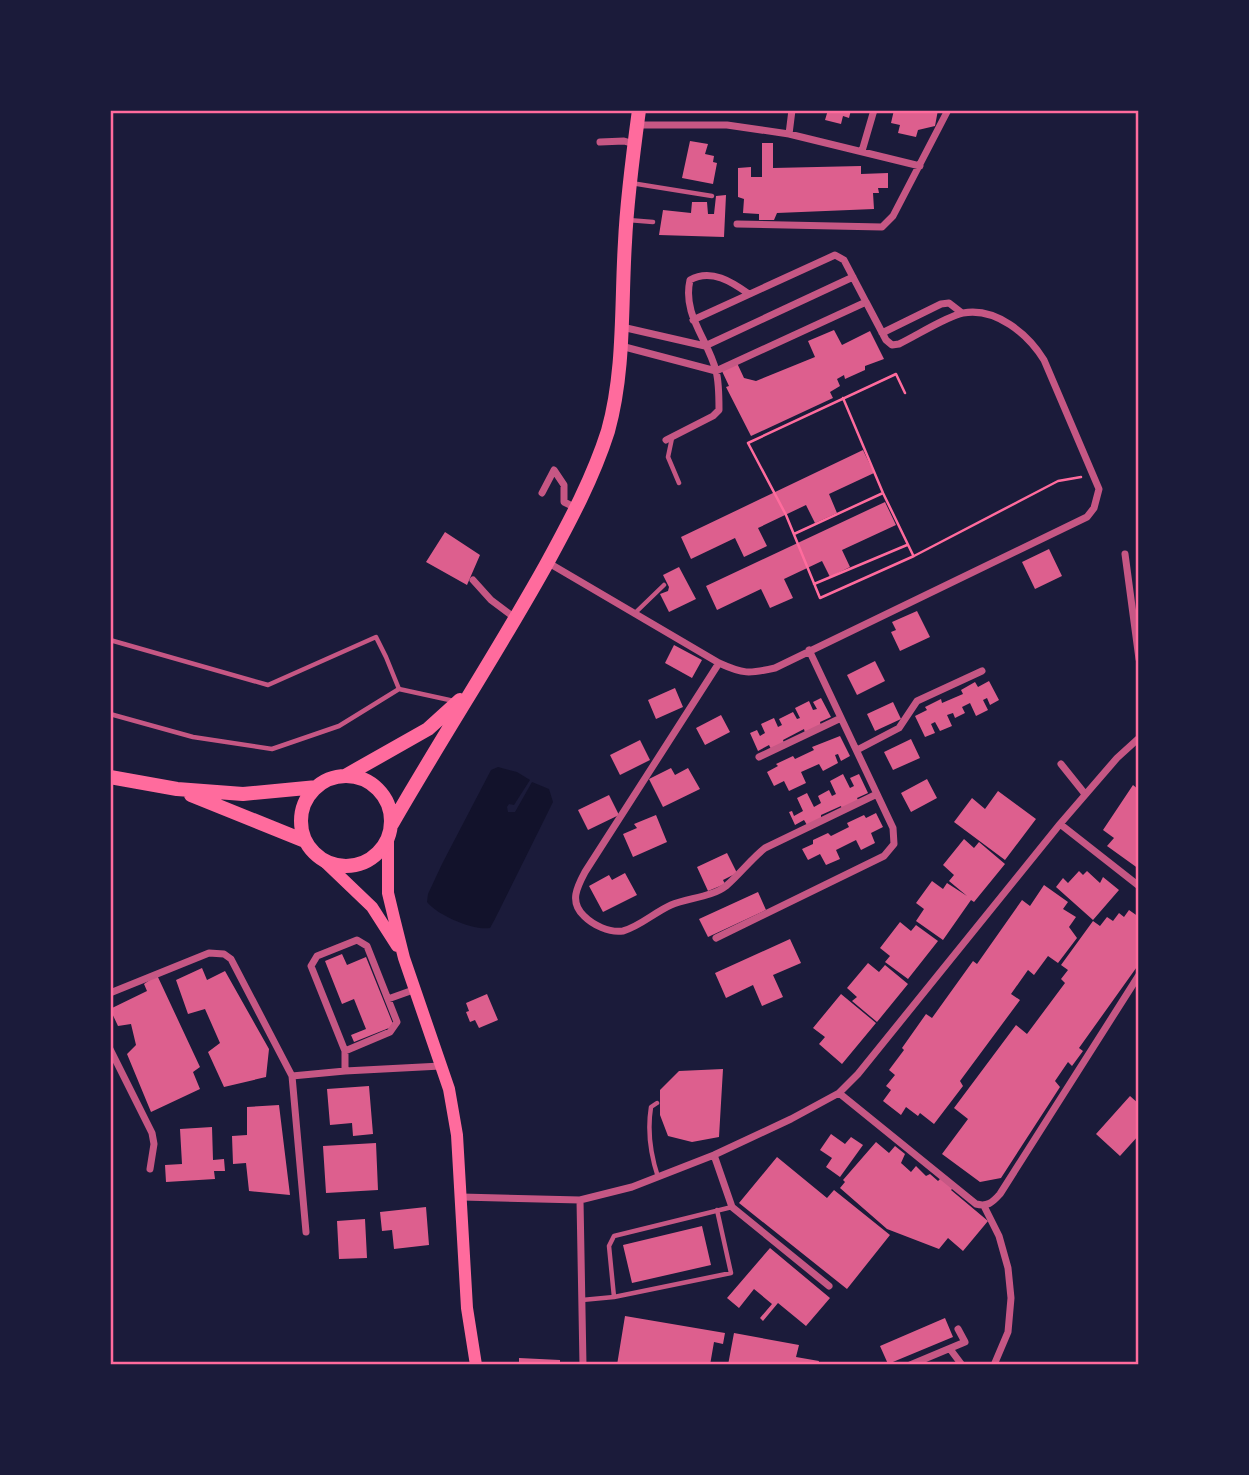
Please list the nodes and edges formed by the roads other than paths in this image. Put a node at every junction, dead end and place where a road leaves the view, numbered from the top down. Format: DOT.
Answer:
graph roads {
  1 [pos="792,110"];
  2 [pos="874,110"];
  3 [pos="948,110"];
  4 [pos="638,118"];
  5 [pos="789,134"];
  6 [pos="600,142"];
  7 [pos="635,144"];
  8 [pos="862,151"];
  9 [pos="920,166"];
  10 [pos="631,183"];
  11 [pos="712,196"];
  12 [pos="627,220"];
  13 [pos="653,222"];
  14 [pos="737,224"];
  15 [pos="853,277"];
  16 [pos="749,294"];
  17 [pos="866,302"];
  18 [pos="962,313"];
  19 [pos="693,320"];
  20 [pos="622,327"];
  21 [pos="882,333"];
  22 [pos="621,346"];
  23 [pos="705,346"];
  24 [pos="716,371"];
  25 [pos="669,438"];
  26 [pos="679,483"];
  27 [pos="542,493"];
  28 [pos="576,509"];
  29 [pos="1125,554"];
  30 [pos="547,562"];
  31 [pos="473,580"];
  32 [pos="664,585"];
  33 [pos="634,614"];
  34 [pos="515,618"];
  35 [pos="110,640"];
  36 [pos="809,650"];
  37 [pos="1139,659"];
  38 [pos="719,663"];
  39 [pos="982,671"];
  40 [pos="474,688"];
  41 [pos="399,689"];
  42 [pos="458,702"];
  43 [pos="110,714"];
  44 [pos="841,718"];
  45 [pos="1139,738"];
  46 [pos="857,750"];
  47 [pos="759,757"];
  48 [pos="1061,764"];
  49 [pos="345,776"];
  50 [pos="110,777"];
  51 [pos="317,787"];
  52 [pos="177,789"];
  53 [pos="877,794"];
  54 [pos="1085,794"];
  55 [pos="1060,824"];
  56 [pos="390,831"];
  57 [pos="305,841"];
  58 [pos="326,862"];
  59 [pos="1139,886"];
  60 [pos="716,938"];
  61 [pos="404,958"];
  62 [pos="1139,975"];
  63 [pos="415,989"];
  64 [pos="110,993"];
  65 [pos="388,999"];
  66 [pos="110,1049"];
  67 [pos="345,1051"];
  68 [pos="441,1066"];
  69 [pos="345,1071"];
  70 [pos="292,1076"];
  71 [pos="839,1093"];
  72 [pos="657,1103"];
  73 [pos="714,1154"];
  74 [pos="150,1168"];
  75 [pos="658,1177"];
  76 [pos="461,1196"];
  77 [pos="580,1200"];
  78 [pos="984,1206"];
  79 [pos="732,1207"];
  80 [pos="717,1210"];
  81 [pos="306,1232"];
  82 [pos="829,1286"];
  83 [pos="614,1297"];
  84 [pos="581,1300"];
  85 [pos="958,1329"];
  86 [pos="950,1349"];
  87 [pos="476,1365"];
  88 [pos="583,1365"];
  89 [pos="910,1365"];
  90 [pos="962,1365"];
  91 [pos="994,1365"];
  1 -- 5 [label="street"];
  2 -- 8 [label="street"];
  3 -- 9 [label="street"];
  4 -- 5 [label="street"];
  4 -- 7 [label="highway"];
  5 -- 8 [label="street"];
  6 -- 7 [label="street"];
  7 -- 10 [label="highway"];
  8 -- 9 [label="street"];
  9 -- 14 [label="street"];
  10 -- 11 [label="lane"];
  10 -- 12 [label="highway"];
  12 -- 13 [label="lane"];
  12 -- 20 [label="highway"];
  15 -- 16 [label="street"];
  15 -- 17 [label="street"];
  15 -- 23 [label="street"];
  16 -- 19 [label="street"];
  16 -- 19 [label="street"];
  17 -- 21 [label="street"];
  17 -- 24 [label="street"];
  18 -- 21 [label="street"];
  18 -- 21 [label="street"];
  18 -- 36 [label="street"];
  19 -- 23 [label="street"];
  20 -- 22 [label="highway"];
  20 -- 23 [label="street"];
  22 -- 24 [label="street"];
  22 -- 28 [label="highway"];
  23 -- 24 [label="street"];
  24 -- 25 [label="street"];
  25 -- 26 [label="lane"];
  27 -- 28 [label="street"];
  28 -- 30 [label="highway"];
  29 -- 37 [label="street"];
  30 -- 33 [label="street"];
  30 -- 34 [label="highway"];
  31 -- 34 [label="street"];
  32 -- 33 [label="lane"];
  33 -- 38 [label="street"];
  34 -- 40 [label="highway"];
  35 -- 41 [label="lane"];
  36 -- 38 [label="street"];
  36 -- 44 [label="street"];
  38 -- 53 [label="street"];
  39 -- 46 [label="street"];
  40 -- 42 [label="highway"];
  40 -- 56 [label="highway"];
  41 -- 42 [label="lane"];
  41 -- 43 [label="lane"];
  42 -- 49 [label="highway"];
  44 -- 46 [label="street"];
  44 -- 47 [label="street"];
  45 -- 54 [label="street"];
  46 -- 53 [label="street"];
  48 -- 54 [label="street"];
  49 -- 51 [label="highway"];
  49 -- 56 [label="highway"];
  50 -- 52 [label="highway"];
  51 -- 52 [label="highway"];
  51 -- 57 [label="highway"];
  52 -- 57 [label="highway"];
  53 -- 60 [label="street"];
  54 -- 55 [label="street"];
  55 -- 59 [label="street"];
  55 -- 71 [label="street"];
  56 -- 58 [label="highway"];
  56 -- 61 [label="main road"];
  57 -- 58 [label="highway"];
  58 -- 61 [label="main road"];
  61 -- 63 [label="main road"];
  62 -- 78 [label="street"];
  63 -- 65 [label="street"];
  63 -- 68 [label="main road"];
  64 -- 70 [label="street"];
  65 -- 67 [label="street"];
  65 -- 67 [label="street"];
  66 -- 74 [label="street"];
  67 -- 69 [label="street"];
  68 -- 69 [label="street"];
  68 -- 76 [label="main road"];
  69 -- 70 [label="street"];
  70 -- 81 [label="street"];
  71 -- 73 [label="street"];
  71 -- 78 [label="street"];
  72 -- 75 [label="lane"];
  73 -- 75 [label="street"];
  73 -- 79 [label="street"];
  75 -- 77 [label="street"];
  76 -- 77 [label="street"];
  76 -- 87 [label="main road"];
  77 -- 84 [label="street"];
  78 -- 91 [label="street"];
  79 -- 80 [label="lane"];
  79 -- 82 [label="street"];
  80 -- 83 [label="lane"];
  80 -- 83 [label="lane"];
  83 -- 84 [label="lane"];
  84 -- 88 [label="street"];
  85 -- 86 [label="street"];
  86 -- 89 [label="street"];
  86 -- 90 [label="street"];
}
